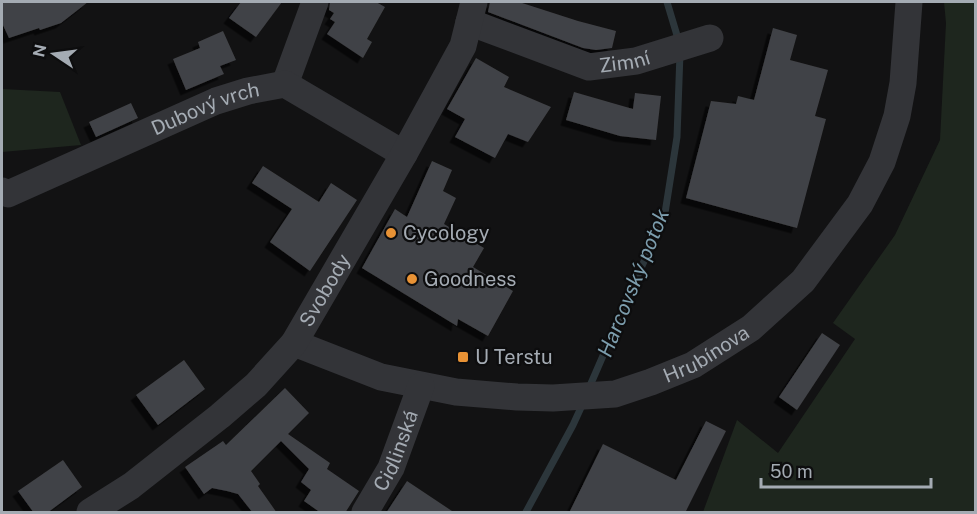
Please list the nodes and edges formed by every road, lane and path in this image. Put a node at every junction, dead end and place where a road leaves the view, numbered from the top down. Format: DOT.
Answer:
graph roads {
  1 [pos="315,2"];
  2 [pos="909,2"];
  3 [pos="472,12"];
  4 [pos="703,40"];
  5 [pos="285,84"];
  6 [pos="404,154"];
  7 [pos="2,191"];
  8 [pos="294,343"];
  9 [pos="421,386"];
  10 [pos="90,513"];
  11 [pos="365,513"];
  1 -- 5 [label="street"];
  2 -- 9 [label="street, Hrubínova"];
  3 -- 4 [label="street, Zimní"];
  3 -- 6 [label="street, Svobody"];
  5 -- 6 [label="street, Dubový vrch"];
  5 -- 7 [label="street, Dubový vrch"];
  6 -- 8 [label="street, Svobody"];
  8 -- 9 [label="street, Hrubínova"];
  8 -- 10 [label="street, Svobody"];
  9 -- 11 [label="street, Cidlinská"];
}
